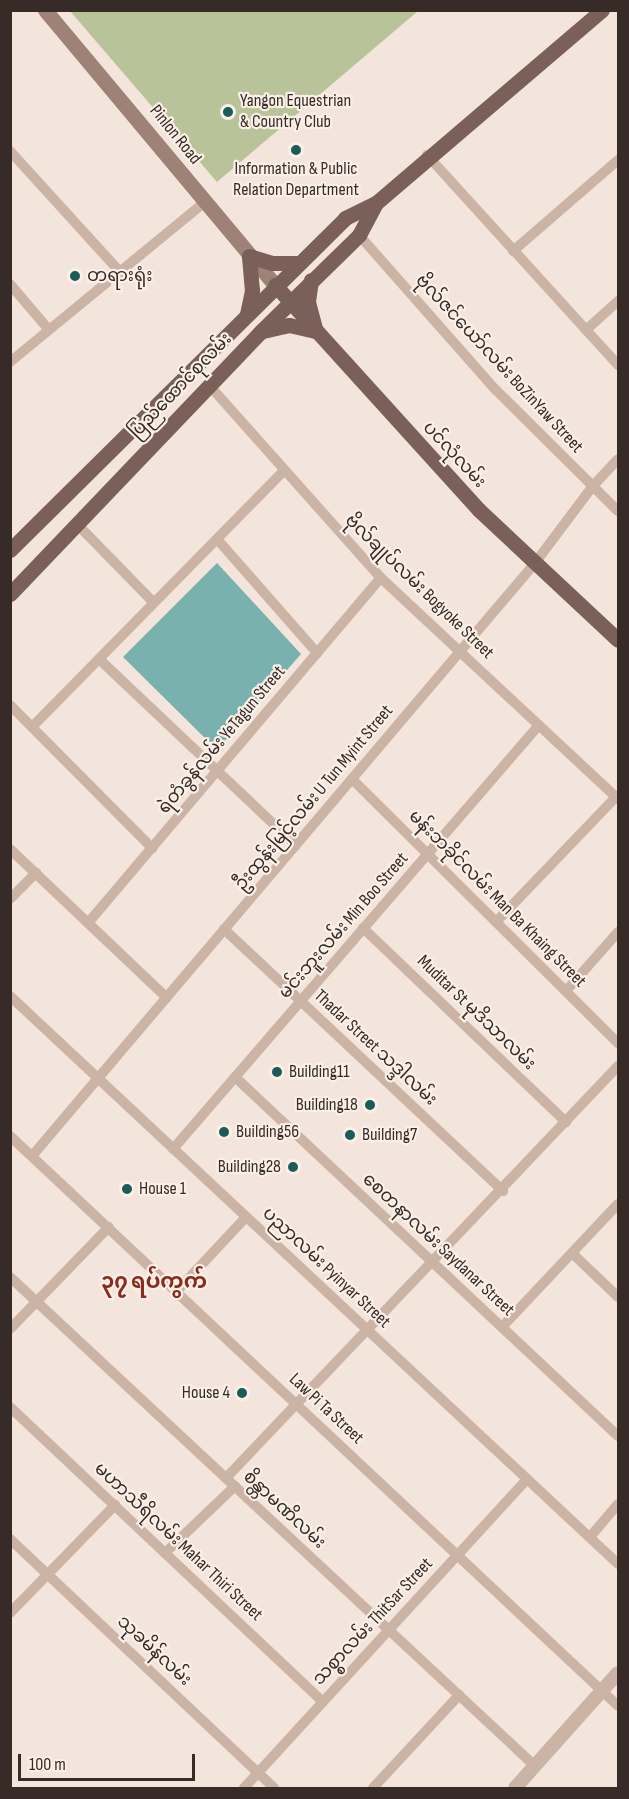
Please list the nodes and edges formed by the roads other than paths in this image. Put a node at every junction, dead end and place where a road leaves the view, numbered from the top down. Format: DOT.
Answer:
graph roads {
  1 [pos="45,10"];
  2 [pos="602,10"];
  3 [pos="10,151"];
  4 [pos="427,155"];
  5 [pos="618,160"];
  6 [pos="205,202"];
  7 [pos="376,203"];
  8 [pos="359,235"];
  9 [pos="513,251"];
  10 [pos="249,256"];
  11 [pos="297,263"];
  12 [pos="120,272"];
  13 [pos="312,279"];
  14 [pos="10,284"];
  15 [pos="275,285"];
  16 [pos="618,301"];
  17 [pos="289,303"];
  18 [pos="247,315"];
  19 [pos="49,330"];
  20 [pos="586,330"];
  21 [pos="316,331"];
  22 [pos="260,332"];
  23 [pos="10,362"];
  24 [pos="618,365"];
  25 [pos="209,385"];
  26 [pos="618,459"];
  27 [pos="283,472"];
  28 [pos="592,487"];
  29 [pos="618,511"];
  30 [pos="77,524"];
  31 [pos="217,539"];
  32 [pos="10,550"];
  33 [pos="535,563"];
  34 [pos="381,578"];
  35 [pos="10,594"];
  36 [pos="154,603"];
  37 [pos="618,640"];
  38 [pos="460,652"];
  39 [pos="317,653"];
  40 [pos="99,659"];
  41 [pos="10,705"];
  42 [pos="539,725"];
  43 [pos="32,727"];
  44 [pos="218,771"];
  45 [pos="352,778"];
  46 [pos="617,798"];
  47 [pos="296,845"];
  48 [pos="152,848"];
  49 [pos="10,849"];
  50 [pos="428,853"];
  51 [pos="36,873"];
  52 [pos="10,899"];
  53 [pos="496,922"];
  54 [pos="88,923"];
  55 [pos="363,928"];
  56 [pos="224,929"];
  57 [pos="618,932"];
  58 [pos="566,991"];
  59 [pos="10,996"];
  60 [pos="167,998"];
  61 [pos="300,1002"];
  62 [pos="618,1043"];
  63 [pos="618,1066"];
  64 [pos="235,1077"];
  65 [pos="98,1078"];
  66 [pos="566,1122"];
  67 [pos="10,1136"];
  68 [pos="173,1149"];
  69 [pos="32,1156"];
  70 [pos="503,1191"];
  71 [pos="618,1204"];
  72 [pos="246,1217"];
  73 [pos="109,1227"];
  74 [pos="572,1253"];
  75 [pos="434,1264"];
  76 [pos="10,1277"];
  77 [pos="177,1291"];
  78 [pos="618,1297"];
  79 [pos="37,1302"];
  80 [pos="502,1328"];
  81 [pos="10,1329"];
  82 [pos="369,1332"];
  83 [pos="299,1406"];
  84 [pos="10,1407"];
  85 [pos="618,1436"];
  86 [pos="527,1479"];
  87 [pos="230,1482"];
  88 [pos="618,1504"];
  89 [pos="115,1505"];
  90 [pos="590,1537"];
  91 [pos="10,1539"];
  92 [pos="165,1553"];
  93 [pos="458,1555"];
  94 [pos="618,1564"];
  95 [pos="49,1575"];
  96 [pos="10,1613"];
  97 [pos="389,1630"];
  98 [pos="618,1673"];
  99 [pos="603,1691"];
  100 [pos="459,1695"];
  101 [pos="323,1702"];
  102 [pos="618,1706"];
  103 [pos="535,1766"];
  104 [pos="258,1773"];
  105 [pos="244,1788"];
  106 [pos="274,1788"];
  107 [pos="373,1788"];
  108 [pos="515,1788"];
  1 -- 6 [label="main road, Pinlon Road"];
  2 -- 4 [label="main road, ပြည်ထောင်စုလမ်း"];
  3 -- 12 [label="street"];
  4 -- 7 [label="main road, ပြည်ထောင်စုလမ်း"];
  4 -- 9 [label="street"];
  5 -- 9 [label="street"];
  6 -- 10 [label="main road, Pinlon Road"];
  6 -- 12 [label="street"];
  7 -- 8 [label="main road, ပြည်ထောင်စုလမ်း"];
  7 -- 11 [label="main road, ပြည်ထောင်စုလမ်း"];
  8 -- 13 [label="main road, ပြည်ထောင်စုလမ်း"];
  8 -- 28 [label="street, ဗိုလ်ဇင်ယော်လမ်း BoZinYaw Street"];
  9 -- 20 [label="street"];
  10 -- 11 [label="main road"];
  10 -- 15 [label="main road, Pinlon Road"];
  10 -- 18 [label="main road"];
  11 -- 15 [label="main road, ပြည်ထောင်စုလမ်း"];
  12 -- 19 [label="street"];
  13 -- 17 [label="main road, ပြည်ထောင်စုလမ်း"];
  13 -- 21 [label="main road"];
  14 -- 19 [label="street"];
  15 -- 17 [label="main road, ပင်လုံလမ်း"];
  15 -- 18 [label="main road, ပြည်ထောင်စုလမ်း"];
  16 -- 20 [label="street"];
  17 -- 21 [label="main road, ပင်လုံလမ်း"];
  17 -- 22 [label="main road, ပြည်ထောင်စုလမ်း"];
  18 -- 32 [label="main road, ပြည်ထောင်စုလမ်း"];
  19 -- 23 [label="street"];
  20 -- 24 [label="street"];
  21 -- 22 [label="main road"];
  21 -- 33 [label="main road, ပင်လုံလမ်း"];
  22 -- 25 [label="main road, ပြည်ထောင်စုလမ်း"];
  25 -- 27 [label="street, ဗိုလ်ချုပ်လမ်း Bogyoke Street"];
  25 -- 30 [label="main road, ပြည်ထောင်စုလမ်း"];
  26 -- 28 [label="street, ဦးထွန်းမြင့်လမ်း U Tun Myint Street"];
  27 -- 31 [label="street"];
  27 -- 34 [label="street, ဗိုလ်ချုပ်လမ်း Bogyoke Street"];
  28 -- 29 [label="street, ဗိုလ်ဇင်ယော်လမ်း BoZinYaw Street"];
  28 -- 33 [label="street, ဦးထွန်းမြင့်လမ်း U Tun Myint Street"];
  30 -- 35 [label="main road, ပြည်ထောင်စုလမ်း"];
  30 -- 36 [label="street"];
  31 -- 36 [label="street"];
  31 -- 39 [label="street"];
  33 -- 37 [label="main road, ပင်လုံလမ်း"];
  33 -- 38 [label="street, ဦးထွန်းမြင့်လမ်း U Tun Myint Street"];
  34 -- 38 [label="street, ဗိုလ်ချုပ်လမ်း Bogyoke Street"];
  34 -- 39 [label="street, ရဲတံခွန်လမ်း YeTagun Street"];
  36 -- 40 [label="street"];
  38 -- 42 [label="street, ဗိုလ်ချုပ်လမ်း Bogyoke Street"];
  38 -- 45 [label="street, ဦးထွန်းမြင့်လမ်း U Tun Myint Street"];
  39 -- 44 [label="street, ရဲတံခွန်လမ်း YeTagun Street"];
  40 -- 43 [label="street"];
  40 -- 44 [label="street"];
  41 -- 43 [label="street"];
  42 -- 46 [label="street, ဗိုလ်ချုပ်လမ်း Bogyoke Street"];
  42 -- 50 [label="street, မင်းဘူးလမ်း Min Boo Street"];
  43 -- 48 [label="street"];
  44 -- 47 [label="street"];
  44 -- 48 [label="street, ရဲတံခွန်လမ်း YeTagun Street"];
  45 -- 47 [label="street, ဦးထွန်းမြင့်လမ်း U Tun Myint Street"];
  45 -- 50 [label="street, မန်းဘခိုင်လမ်း Man Ba Khaing Street"];
  46 -- 53 [label="street"];
  47 -- 56 [label="street, ဦးထွန်းမြင့်လမ်း U Tun Myint Street"];
  48 -- 54 [label="street, ရဲတံခွန်လမ်း YeTagun Street"];
  49 -- 51 [label="street"];
  50 -- 53 [label="street, မန်းဘခိုင်လမ်း Man Ba Khaing Street"];
  50 -- 55 [label="street, မင်းဘူးလမ်း Min Boo Street"];
  51 -- 52 [label="street"];
  51 -- 54 [label="street"];
  53 -- 58 [label="street, မန်းဘခိုင်လမ်း Man Ba Khaing Street"];
  54 -- 60 [label="street"];
  55 -- 61 [label="street, မင်းဘူးလမ်း Min Boo Street"];
  55 -- 66 [label="street, Muditar St မုဒိသာလမ်း"];
  56 -- 60 [label="street, ဦးထွန်းမြင့်လမ်း U Tun Myint Street"];
  56 -- 61 [label="street, Thadar Street သဒ္ဒါလမ်း"];
  57 -- 58 [label="street"];
  58 -- 62 [label="street, မန်းဘခိုင်လမ်း Man Ba Khaing Street"];
  59 -- 65 [label="street, ပညာလမ်း Pyinyar Street"];
  60 -- 65 [label="street, ဦးထွန်းမြင့်လမ်း U Tun Myint Street"];
  61 -- 64 [label="street, မင်းဘူးလမ်း Min Boo Street"];
  61 -- 70 [label="street, Thadar Street သဒ္ဒါလမ်း"];
  63 -- 66 [label="street"];
  64 -- 68 [label="street, မင်းဘူးလမ်း Min Boo Street"];
  64 -- 75 [label="street, စေတနာလမ်း Saydanar Street"];
  65 -- 68 [label="street, ပညာလမ်း Pyinyar Street"];
  65 -- 69 [label="street, ဦးထွန်းမြင့်လမ်း U Tun Myint Street"];
  66 -- 70 [label="street"];
  67 -- 69 [label="street, Law Pi Ta Street"];
  68 -- 72 [label="street, ပညာလမ်း Pyinyar Street"];
  69 -- 73 [label="street, Law Pi Ta Street"];
  70 -- 75 [label="street"];
  71 -- 74 [label="street"];
  72 -- 77 [label="street"];
  72 -- 82 [label="street, ပညာလမ်း Pyinyar Street"];
  73 -- 77 [label="street, Law Pi Ta Street"];
  73 -- 79 [label="street"];
  74 -- 78 [label="street"];
  74 -- 80 [label="street"];
  75 -- 80 [label="street, စေတနာလမ်း Saydanar Street"];
  75 -- 82 [label="street"];
  76 -- 79 [label="street, စိန္တာမဏိလမ်း"];
  77 -- 83 [label="street, Law Pi Ta Street"];
  79 -- 81 [label="street"];
  79 -- 87 [label="street, စိန္တာမဏိလမ်း"];
  80 -- 85 [label="street, စေတနာလမ်း Saydanar Street"];
  82 -- 83 [label="street"];
  82 -- 86 [label="street, ပညာလမ်း Pyinyar Street"];
  83 -- 87 [label="street"];
  83 -- 93 [label="street, Law Pi Ta Street"];
  84 -- 89 [label="street, မဟာသီရိလမ်း Mahar Thiri Street"];
  86 -- 90 [label="street, ပညာလမ်း Pyinyar Street"];
  86 -- 93 [label="street, သစ္စာလမ်း ThitSar Street"];
  87 -- 92 [label="street"];
  87 -- 97 [label="street, စိန္တာမဏိလမ်း"];
  88 -- 90 [label="street"];
  89 -- 92 [label="street, မဟာသီရိလမ်း Mahar Thiri Street"];
  89 -- 95 [label="street"];
  90 -- 94 [label="street, ပညာလမ်း Pyinyar Street"];
  91 -- 95 [label="street, သုခမိန်လမ်း"];
  92 -- 101 [label="street, မဟာသီရိလမ်း Mahar Thiri Street"];
  93 -- 97 [label="street, သစ္စာလမ်း ThitSar Street"];
  93 -- 99 [label="street, Law Pi Ta Street"];
  95 -- 96 [label="street"];
  95 -- 104 [label="street, သုခမိန်လမ်း"];
  97 -- 100 [label="street, စိန္တာမဏိလမ်း"];
  97 -- 101 [label="street, သစ္စာလမ်း ThitSar Street"];
  98 -- 99 [label="street"];
  99 -- 102 [label="street, Law Pi Ta Street"];
  99 -- 103 [label="street"];
  100 -- 103 [label="street, စိန္တာမဏိလမ်း"];
  100 -- 107 [label="street"];
  101 -- 104 [label="street, သစ္စာလမ်း ThitSar Street"];
  103 -- 108 [label="street"];
  104 -- 105 [label="street, သစ္စာလမ်း ThitSar Street"];
  104 -- 106 [label="street, သုခမိန်လမ်း"];
}
